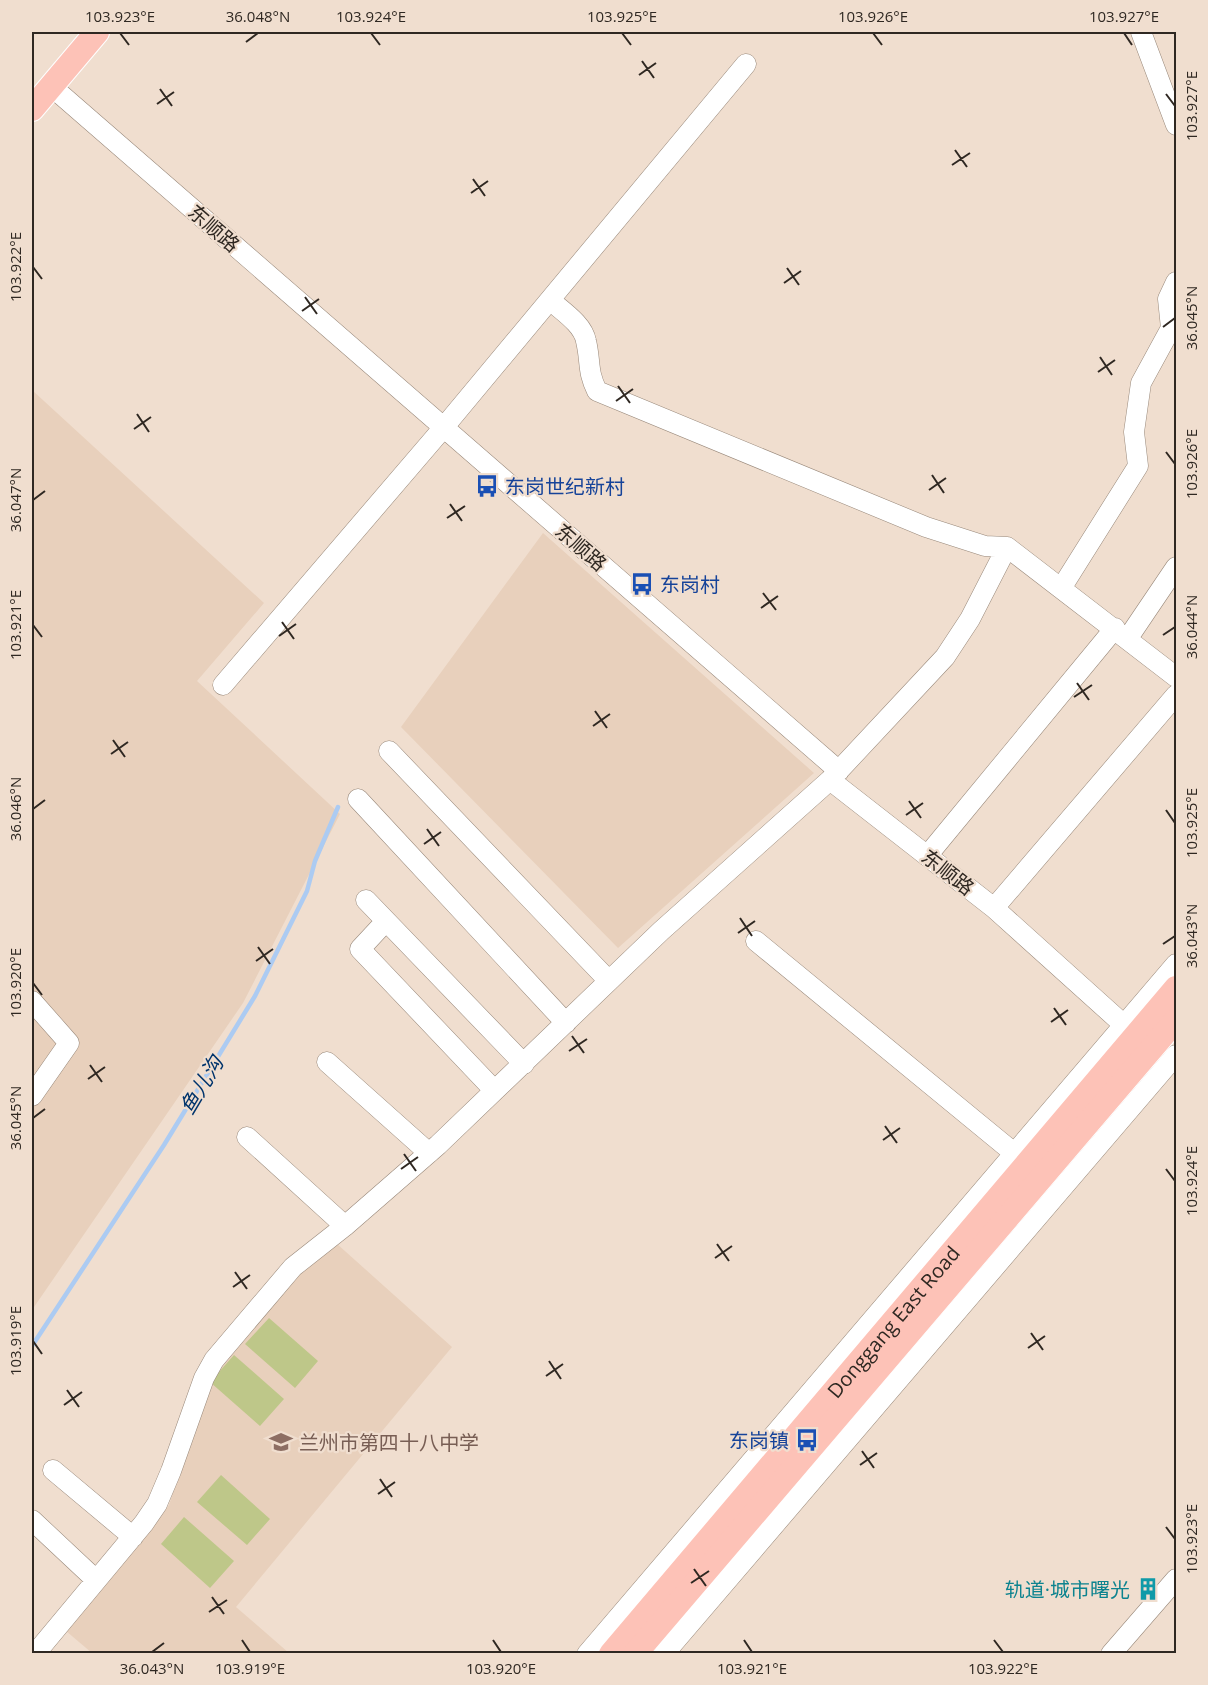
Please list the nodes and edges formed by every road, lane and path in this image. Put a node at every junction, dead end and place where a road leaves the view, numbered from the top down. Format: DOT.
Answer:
graph roads {
  1 [pos="97,32"];
  2 [pos="1141,32"];
  3 [pos="746,64"];
  4 [pos="51,86"];
  5 [pos="32,109"];
  6 [pos="1176,124"];
  7 [pos="1176,282"];
  8 [pos="550,300"];
  9 [pos="444,427"];
  10 [pos="1007,547"];
  11 [pos="1176,567"];
  12 [pos="1062,587"];
  13 [pos="1121,633"];
  14 [pos="1176,677"];
  15 [pos="223,685"];
  16 [pos="1176,695"];
  17 [pos="389,751"];
  18 [pos="834,776"];
  19 [pos="357,799"];
  20 [pos="927,856"];
  21 [pos="366,900"];
  22 [pos="994,908"];
  23 [pos="386,921"];
  24 [pos="756,941"];
  25 [pos="1176,964"];
  26 [pos="609,981"];
  27 [pos="1176,988"];
  28 [pos="32,1001"];
  29 [pos="1176,1020"];
  30 [pos="566,1023"];
  31 [pos="1124,1025"];
  32 [pos="1110,1042"];
  33 [pos="1176,1055"];
  34 [pos="327,1062"];
  35 [pos="524,1064"];
  36 [pos="1153,1082"];
  37 [pos="494,1090"];
  38 [pos="32,1096"];
  39 [pos="247,1137"];
  40 [pos="429,1153"];
  41 [pos="1014,1153"];
  42 [pos="345,1226"];
  43 [pos="786,1421"];
  44 [pos="829,1460"];
  45 [pos="53,1470"];
  46 [pos="32,1520"];
  47 [pos="133,1537"];
  48 [pos="1176,1579"];
  49 [pos="96,1580"];
  50 [pos="34,1653"];
  51 [pos="587,1653"];
  52 [pos="611,1653"];
  53 [pos="635,1653"];
  54 [pos="663,1653"];
  55 [pos="1111,1653"];
  1 -- 4 [label="main road"];
  2 -- 6 [label="street"];
  3 -- 8 [label="street"];
  4 -- 5 [label="main road"];
  4 -- 9 [label="street, 东顺路"];
  7 -- 12 [label="street"];
  8 -- 9 [label="street"];
  8 -- 10 [label="street"];
  9 -- 15 [label="street"];
  9 -- 18 [label="street, 东顺路"];
  10 -- 12 [label="street"];
  10 -- 18 [label="street"];
  11 -- 13 [label="street"];
  12 -- 13 [label="street"];
  13 -- 14 [label="street"];
  13 -- 20 [label="street"];
  16 -- 22 [label="street"];
  17 -- 26 [label="street"];
  18 -- 20 [label="street, 东顺路"];
  18 -- 26 [label="street"];
  19 -- 30 [label="street"];
  20 -- 22 [label="street, 东顺路"];
  21 -- 23 [label="street"];
  22 -- 31 [label="street, 东顺路"];
  23 -- 35 [label="street"];
  23 -- 37 [label="street"];
  24 -- 41 [label="street"];
  25 -- 31 [label="street"];
  26 -- 30 [label="street"];
  27 -- 52 [label="main road, Donggang East Road, bridge"];
  28 -- 38 [label="street"];
  29 -- 53 [label="main road, Donggang East Road, bridge"];
  30 -- 35 [label="street"];
  31 -- 32 [label="street"];
  32 -- 36 [label="street"];
  32 -- 41 [label="street"];
  33 -- 36 [label="street"];
  34 -- 40 [label="street"];
  35 -- 37 [label="street"];
  36 -- 44 [label="street"];
  37 -- 40 [label="street"];
  39 -- 42 [label="street"];
  40 -- 42 [label="street"];
  41 -- 43 [label="street"];
  42 -- 47 [label="street"];
  43 -- 44 [label="street"];
  43 -- 51 [label="street"];
  44 -- 54 [label="street"];
  45 -- 47 [label="street"];
  46 -- 49 [label="street"];
  47 -- 49 [label="street"];
  48 -- 55 [label="street"];
  49 -- 50 [label="street"];
}
